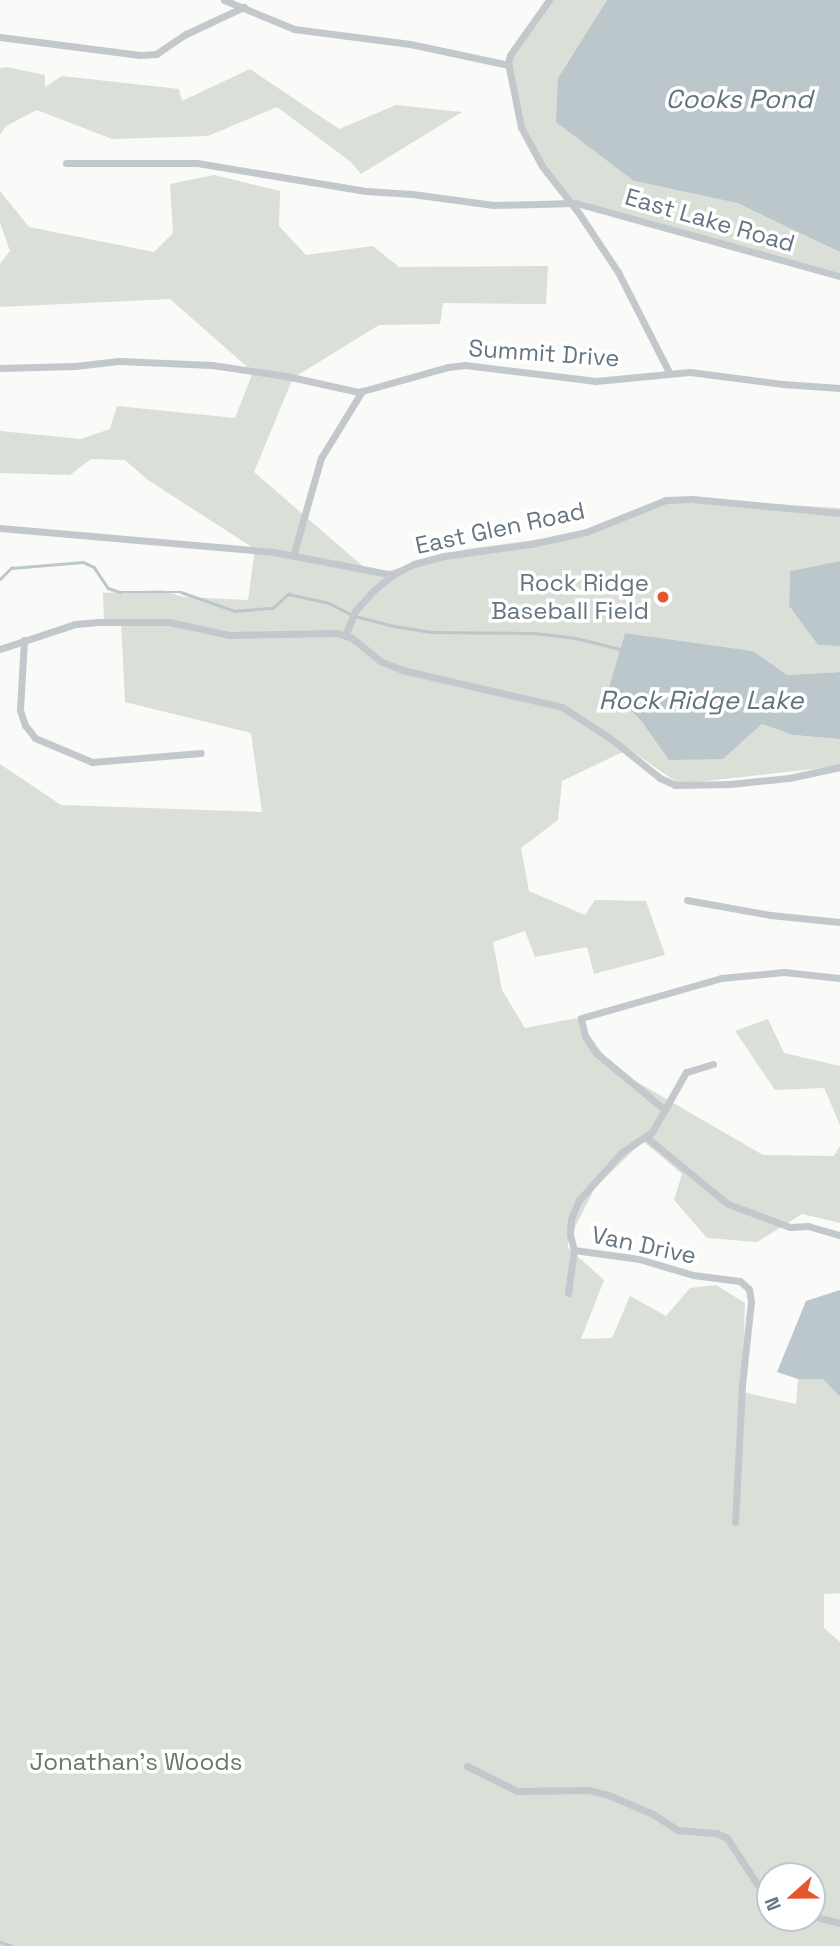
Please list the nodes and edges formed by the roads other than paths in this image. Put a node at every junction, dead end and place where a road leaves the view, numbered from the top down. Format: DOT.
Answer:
graph roads {
  1 [pos="223,0"];
  2 [pos="549,0"];
  3 [pos="244,7"];
  4 [pos="0,37"];
  5 [pos="509,65"];
  6 [pos="66,163"];
  7 [pos="570,203"];
  8 [pos="840,276"];
  9 [pos="0,368"];
  10 [pos="670,374"];
  11 [pos="840,388"];
  12 [pos="362,391"];
  13 [pos="840,513"];
  14 [pos="0,528"];
  15 [pos="293,556"];
  16 [pos="393,575"];
  17 [pos="345,636"];
  18 [pos="24,639"];
  19 [pos="0,649"];
  20 [pos="201,753"];
  21 [pos="840,767"];
  22 [pos="687,900"];
  23 [pos="840,922"];
  24 [pos="840,978"];
  25 [pos="713,1064"];
  26 [pos="665,1110"];
  27 [pos="646,1137"];
  28 [pos="840,1235"];
  29 [pos="574,1250"];
  30 [pos="568,1293"];
  31 [pos="735,1522"];
  32 [pos="467,1766"];
  33 [pos="756,1883"];
  1 -- 3 [label="street"];
  2 -- 5 [label="street"];
  3 -- 4 [label="street"];
  3 -- 5 [label="street"];
  5 -- 7 [label="street"];
  6 -- 7 [label="street, East Lake Road"];
  7 -- 8 [label="street, East Lake Road"];
  7 -- 10 [label="street"];
  9 -- 12 [label="street, Summit Drive"];
  10 -- 11 [label="street, Summit Drive"];
  10 -- 12 [label="street, Summit Drive"];
  12 -- 15 [label="street"];
  13 -- 16 [label="street, East Glen Road"];
  14 -- 15 [label="street, East Glen Road"];
  15 -- 16 [label="street, East Glen Road"];
  16 -- 17 [label="street"];
  17 -- 18 [label="street"];
  17 -- 21 [label="street"];
  18 -- 19 [label="street"];
  18 -- 20 [label="street"];
  22 -- 23 [label="street"];
  24 -- 26 [label="street"];
  25 -- 26 [label="street, Van Drive"];
  26 -- 27 [label="street, Van Drive"];
  27 -- 28 [label="street"];
  27 -- 29 [label="street, Van Drive"];
  29 -- 30 [label="street"];
  29 -- 31 [label="street, Van Drive"];
  32 -- 33 [label="street"];
}
